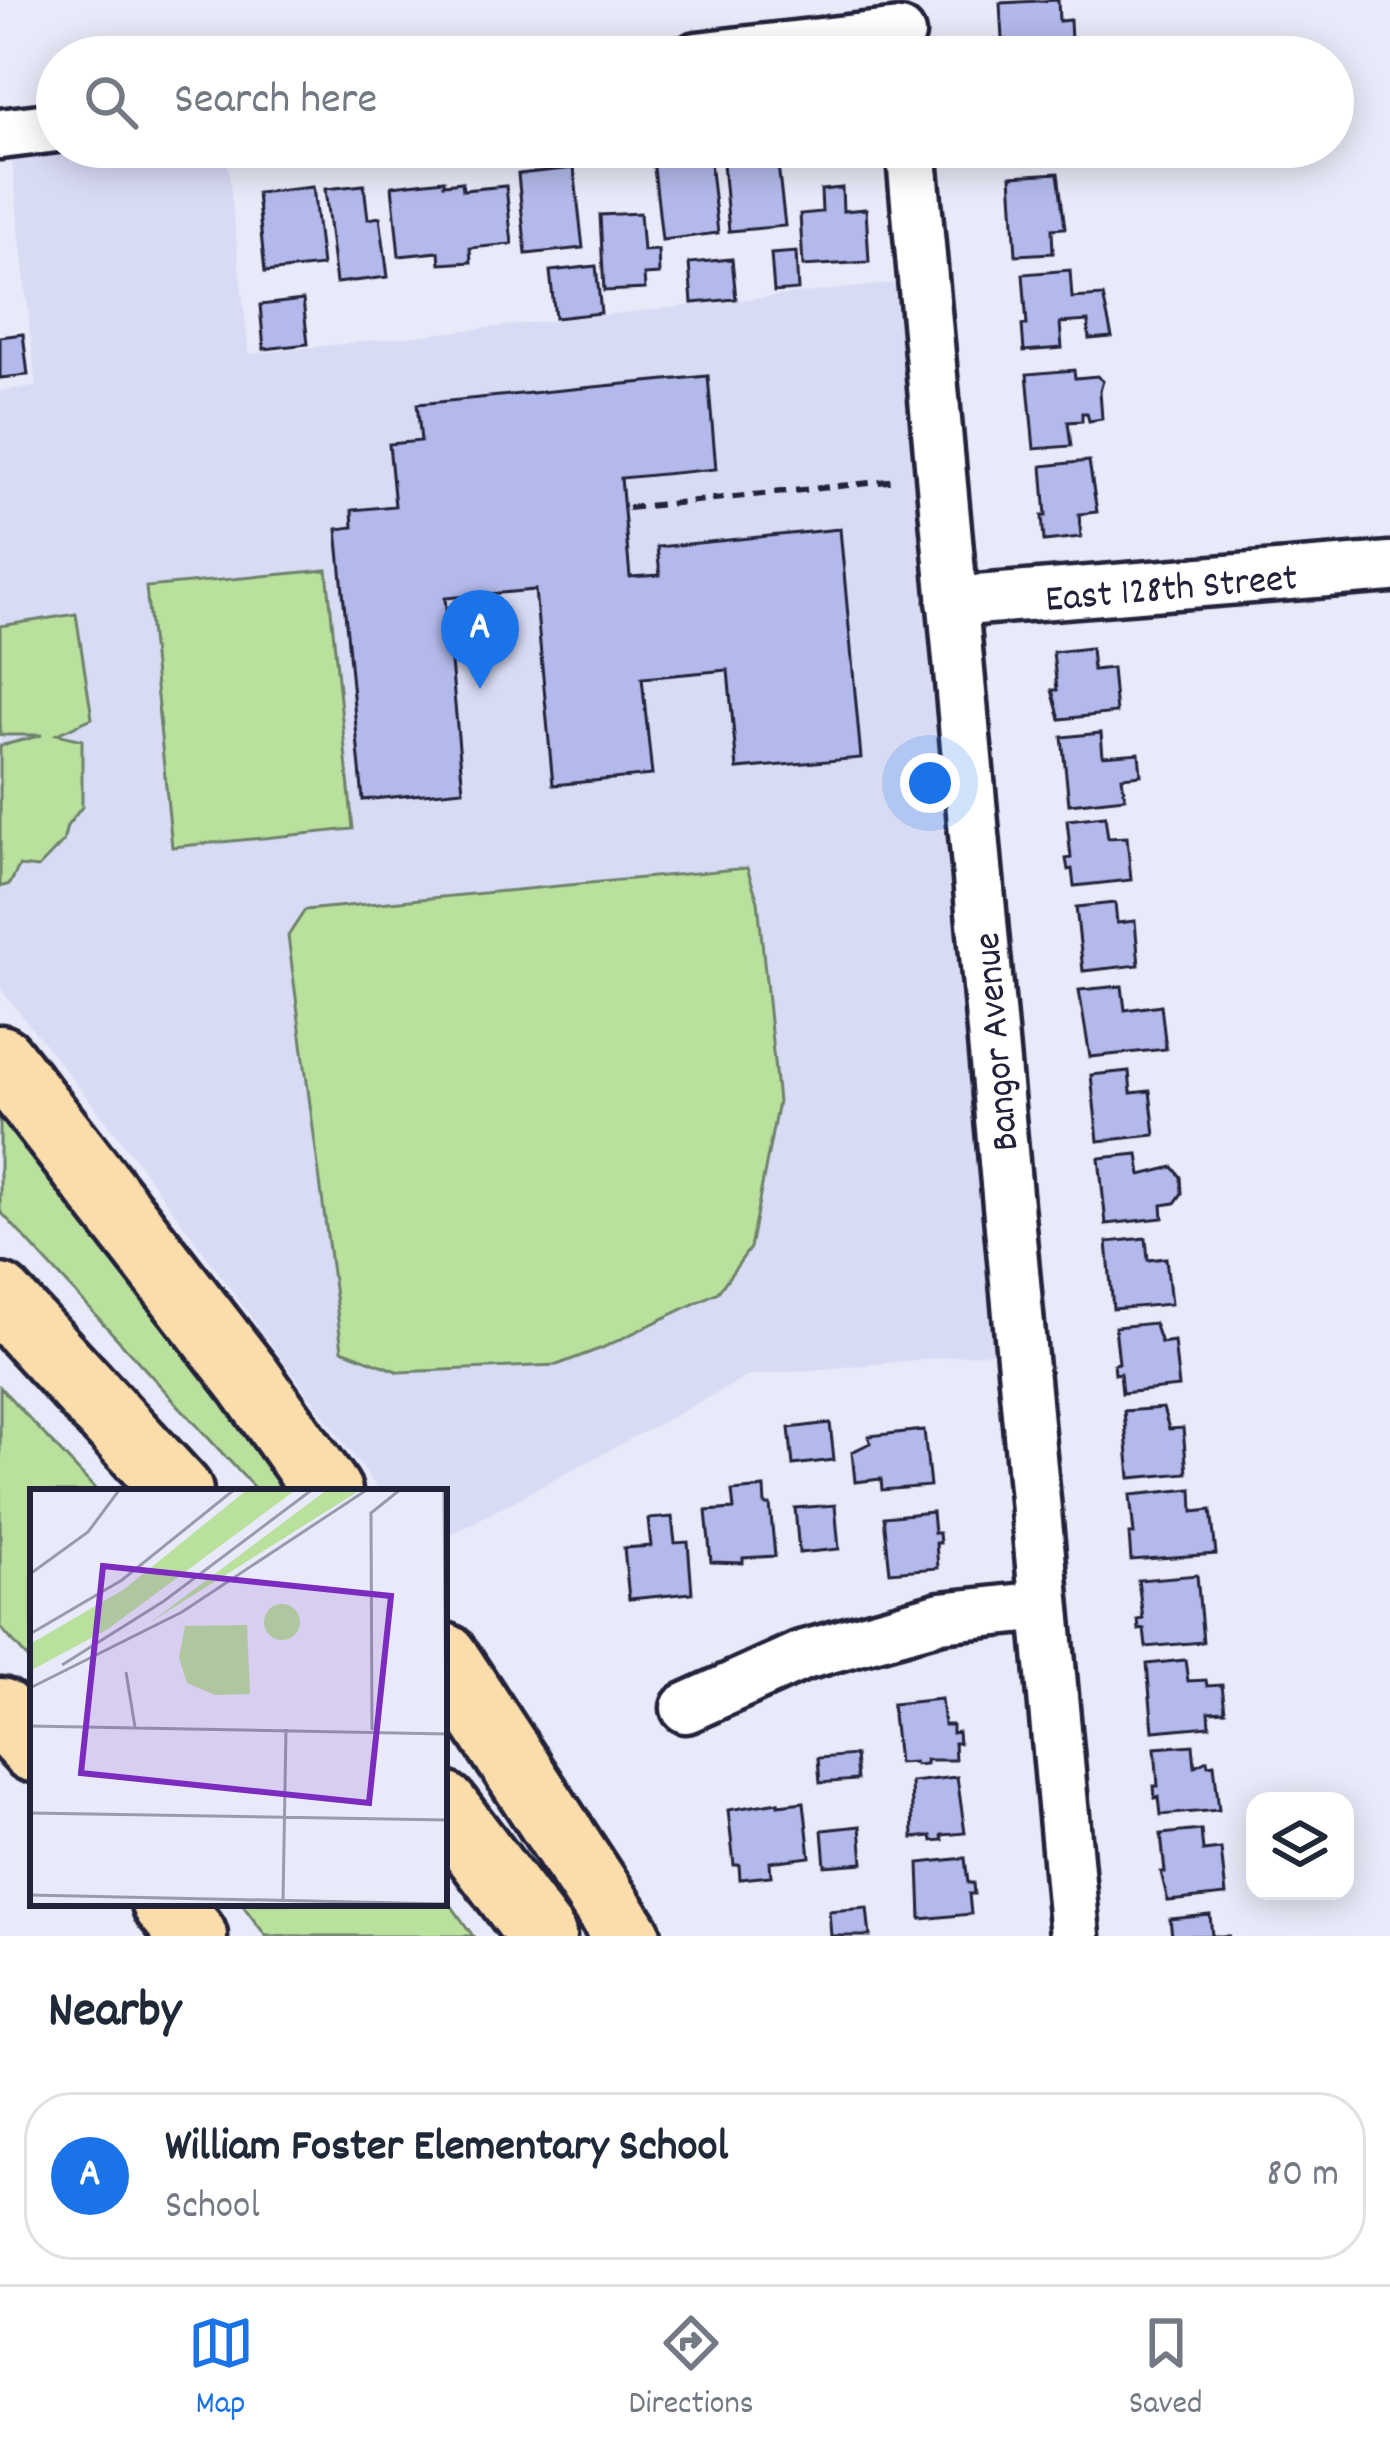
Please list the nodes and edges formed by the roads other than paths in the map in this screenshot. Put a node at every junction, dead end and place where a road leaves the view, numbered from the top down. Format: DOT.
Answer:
graph roads {
  1 [pos="900,30"];
  2 [pos="855,36"];
  3 [pos="36,130"];
  4 [pos="0,134"];
  5 [pos="912,168"];
  6 [pos="1390,567"];
  7 [pos="952,602"];
  8 [pos="0,1059"];
  9 [pos="0,1298"];
  10 [pos="176,1489"];
  11 [pos="326,1489"];
  12 [pos="1044,1606"];
  13 [pos="447,1662"];
  14 [pos="686,1708"];
  15 [pos="0,1712"];
  16 [pos="0,1732"];
  17 [pos="30,1745"];
  18 [pos="30,1757"];
  19 [pos="447,1810"];
  20 [pos="168,1906"];
  21 [pos="193,1936"];
  22 [pos="542,1936"];
  23 [pos="627,1936"];
  24 [pos="1076,1936"];
  1 -- 2 [label="street"];
  3 -- 4 [label="street"];
  5 -- 7 [label="street, Bangor Avenue"];
  6 -- 7 [label="street, East 128th Street"];
  7 -- 12 [label="street, Bangor Avenue"];
  8 -- 11 [label="highway"];
  9 -- 10 [label="highway"];
  12 -- 14 [label="street"];
  12 -- 24 [label="street, Bangor Avenue"];
  13 -- 23 [label="highway"];
  15 -- 17 [label="highway"];
  16 -- 18 [label="highway"];
  19 -- 22 [label="highway"];
  20 -- 21 [label="highway"];
}
